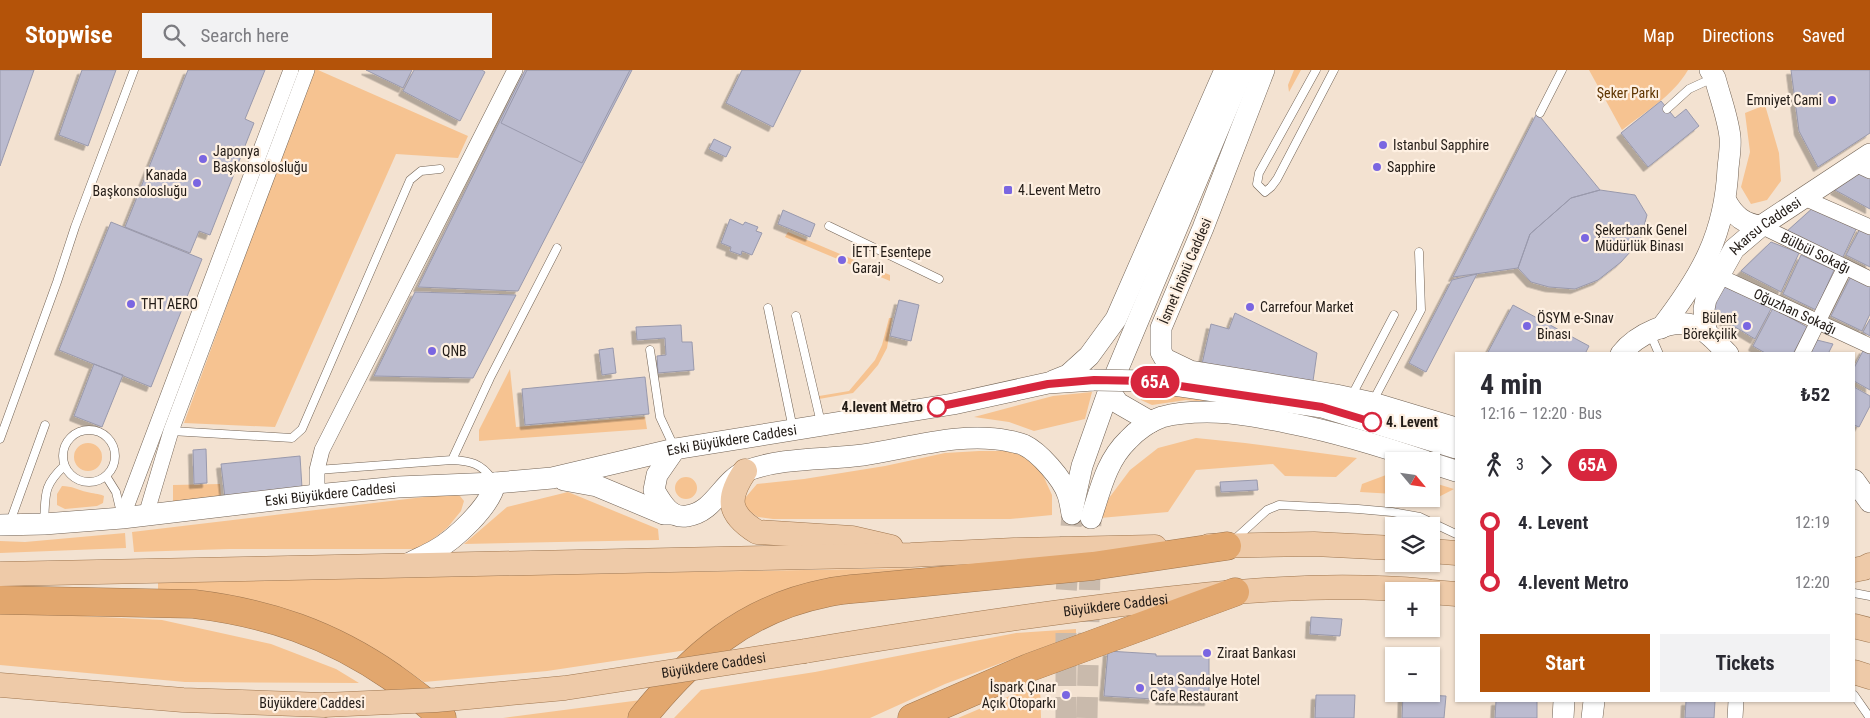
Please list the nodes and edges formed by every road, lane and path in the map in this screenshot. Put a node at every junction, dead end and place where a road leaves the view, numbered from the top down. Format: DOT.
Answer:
graph roads {
  1 [pos="134,70"];
  2 [pos="291,70"];
  3 [pos="306,70"];
  4 [pos="515,70"];
  5 [pos="1225,70"];
  6 [pos="1243,70"];
  7 [pos="1264,70"];
  8 [pos="1316,70"];
  9 [pos="1334,70"];
  10 [pos="1562,70"];
  11 [pos="1714,72"];
  12 [pos="1667,109"];
  13 [pos="1540,113"];
  14 [pos="1865,163"];
  15 [pos="440,169"];
  16 [pos="1804,198"];
  17 [pos="1726,201"];
  18 [pos="829,226"];
  19 [pos="1761,226"];
  20 [pos="1870,227"];
  21 [pos="558,248"];
  22 [pos="1420,252"];
  23 [pos="1845,267"];
  24 [pos="1712,270"];
  25 [pos="1870,279"];
  26 [pos="939,280"];
  27 [pos="768,308"];
  28 [pos="1394,315"];
  29 [pos="796,316"];
  30 [pos="1818,322"];
  31 [pos="1656,330"];
  32 [pos="1706,332"];
  33 [pos="1870,346"];
  34 [pos="650,350"];
  35 [pos="1623,352"];
  36 [pos="1660,352"];
  37 [pos="1726,352"];
  38 [pos="1803,352"];
  39 [pos="1048,384"];
  40 [pos="1101,385"];
  41 [pos="1351,398"];
  42 [pos="1373,403"];
  43 [pos="1151,422"];
  44 [pos="45,425"];
  45 [pos="822,425"];
  46 [pos="1455,428"];
  47 [pos="793,430"];
  48 [pos="171,432"];
  49 [pos="0,439"];
  50 [pos="1455,448"];
  51 [pos="675,449"];
  52 [pos="1399,452"];
  53 [pos="452,460"];
  54 [pos="64,466"];
  55 [pos="1440,466"];
  56 [pos="317,470"];
  57 [pos="1455,471"];
  58 [pos="745,472"];
  59 [pos="106,476"];
  60 [pos="552,478"];
  61 [pos="1855,481"];
  62 [pos="494,483"];
  63 [pos="316,495"];
  64 [pos="1870,502"];
  65 [pos="674,514"];
  66 [pos="146,515"];
  67 [pos="1081,516"];
  68 [pos="122,518"];
  69 [pos="44,524"];
  70 [pos="5,525"];
  71 [pos="1455,534"];
  72 [pos="1227,546"];
  73 [pos="1385,548"];
  74 [pos="1440,552"];
  75 [pos="1455,554"];
  76 [pos="912,555"];
  77 [pos="406,565"];
  78 [pos="1870,565"];
  79 [pos="1855,570"];
  80 [pos="0,574"];
  81 [pos="1385,589"];
  82 [pos="1235,592"];
  83 [pos="1855,592"];
  84 [pos="1440,593"];
  85 [pos="1455,594"];
  86 [pos="1870,596"];
  87 [pos="0,600"];
  88 [pos="1855,626"];
  89 [pos="1870,630"];
  90 [pos="378,667"];
  91 [pos="1855,672"];
  92 [pos="1870,677"];
  93 [pos="0,684"];
  94 [pos="1855,696"];
  95 [pos="1564,702"];
  96 [pos="1594,702"];
  97 [pos="1736,702"];
  98 [pos="419,718"];
  99 [pos="442,718"];
  100 [pos="642,718"];
  101 [pos="912,718"];
  102 [pos="1563,718"];
  103 [pos="1592,718"];
  104 [pos="1735,718"];
  105 [pos="1870,718"];
  1 -- 49 [label="lane"];
  2 -- 68 [label="street"];
  3 -- 48 [label="street"];
  4 -- 56 [label="street"];
  5 -- 39 [label="street"];
  6 -- 40 [label="street, İsmet İnönü Caddesi"];
  7 -- 41 [label="street, İsmet İnönü Caddesi"];
  8 -- 9 [label="lane"];
  10 -- 13 [label="lane"];
  11 -- 12 [label="lane"];
  11 -- 17 [label="street"];
  14 -- 16 [label="street, Akarsu Caddesi"];
  15 -- 48 [label="lane"];
  16 -- 19 [label="street, Akarsu Caddesi"];
  16 -- 20 [label="street"];
  17 -- 19 [label="street"];
  17 -- 24 [label="street"];
  18 -- 26 [label="lane"];
  19 -- 23 [label="street, Bülbül Sokağı"];
  19 -- 24 [label="street, Akarsu Caddesi"];
  21 -- 53 [label="lane"];
  22 -- 42 [label="lane"];
  23 -- 25 [label="street, Bülbül Sokağı"];
  23 -- 30 [label="street"];
  24 -- 30 [label="street, Oğuzhan Sokağı"];
  24 -- 31 [label="street, Akarsu Caddesi"];
  24 -- 32 [label="street, Akarsu Caddesi"];
  27 -- 47 [label="lane"];
  28 -- 41 [label="lane"];
  29 -- 45 [label="lane"];
  30 -- 33 [label="street, Oğuzhan Sokağı"];
  30 -- 38 [label="street"];
  31 -- 32 [label="street"];
  31 -- 35 [label="street, Akarsu Caddesi"];
  31 -- 36 [label="lane"];
  32 -- 37 [label="street"];
  34 -- 51 [label="lane"];
  39 -- 40 [label="street, Eski Büyükdere Caddesi"];
  39 -- 45 [label="street, Eski Büyükdere Caddesi"];
  40 -- 43 [label="street"];
  40 -- 50 [label="street, Eski Büyükdere Caddesi, bridge"];
  40 -- 67 [label="street, İsmet İnönü Caddesi"];
  41 -- 42 [label="street, İsmet İnönü Caddesi"];
  42 -- 46 [label="street, İsmet İnönü Caddesi"];
  43 -- 52 [label="street"];
  43 -- 67 [label="street"];
  44 -- 70 [label="lane"];
  45 -- 47 [label="street, Eski Büyükdere Caddesi"];
  47 -- 51 [label="street, Eski Büyükdere Caddesi"];
  48 -- 66 [label="street"];
  51 -- 60 [label="street, Eski Büyükdere Caddesi"];
  51 -- 65 [label="street"];
  53 -- 56 [label="lane"];
  53 -- 62 [label="lane"];
  54 -- 59 [label="lane"];
  54 -- 59 [label="lane"];
  54 -- 69 [label="lane"];
  55 -- 57 [label="street"];
  56 -- 63 [label="street"];
  58 -- 65 [label="street"];
  58 -- 67 [label="street"];
  58 -- 76 [label="main road"];
  59 -- 68 [label="lane"];
  60 -- 62 [label="street, Eski Büyükdere Caddesi"];
  60 -- 65 [label="street"];
  61 -- 64 [label="street"];
  62 -- 63 [label="street, Eski Büyükdere Caddesi"];
  62 -- 77 [label="street"];
  63 -- 66 [label="street, Eski Büyükdere Caddesi"];
  66 -- 68 [label="street, Eski Büyükdere Caddesi"];
  68 -- 69 [label="street, Eski Büyükdere Caddesi"];
  69 -- 70 [label="street, Eski Büyükdere Caddesi"];
  71 -- 72 [label="lane"];
  72 -- 73 [label="main road"];
  72 -- 76 [label="main road"];
  72 -- 100 [label="highway"];
  74 -- 75 [label="main road"];
  76 -- 77 [label="main road"];
  77 -- 80 [label="main road"];
  78 -- 79 [label="main road"];
  81 -- 82 [label="main road, Büyükdere Caddesi"];
  82 -- 93 [label="main road, Büyükdere Caddesi, bridge"];
  82 -- 101 [label="highway"];
  83 -- 86 [label="lane"];
  84 -- 85 [label="main road"];
  87 -- 90 [label="highway"];
  88 -- 89 [label="main road"];
  90 -- 98 [label="highway"];
  90 -- 99 [label="highway"];
  91 -- 92 [label="main road"];
  94 -- 105 [label="lane"];
  95 -- 102 [label="street"];
  96 -- 103 [label="street"];
  97 -- 104 [label="street"];
}
